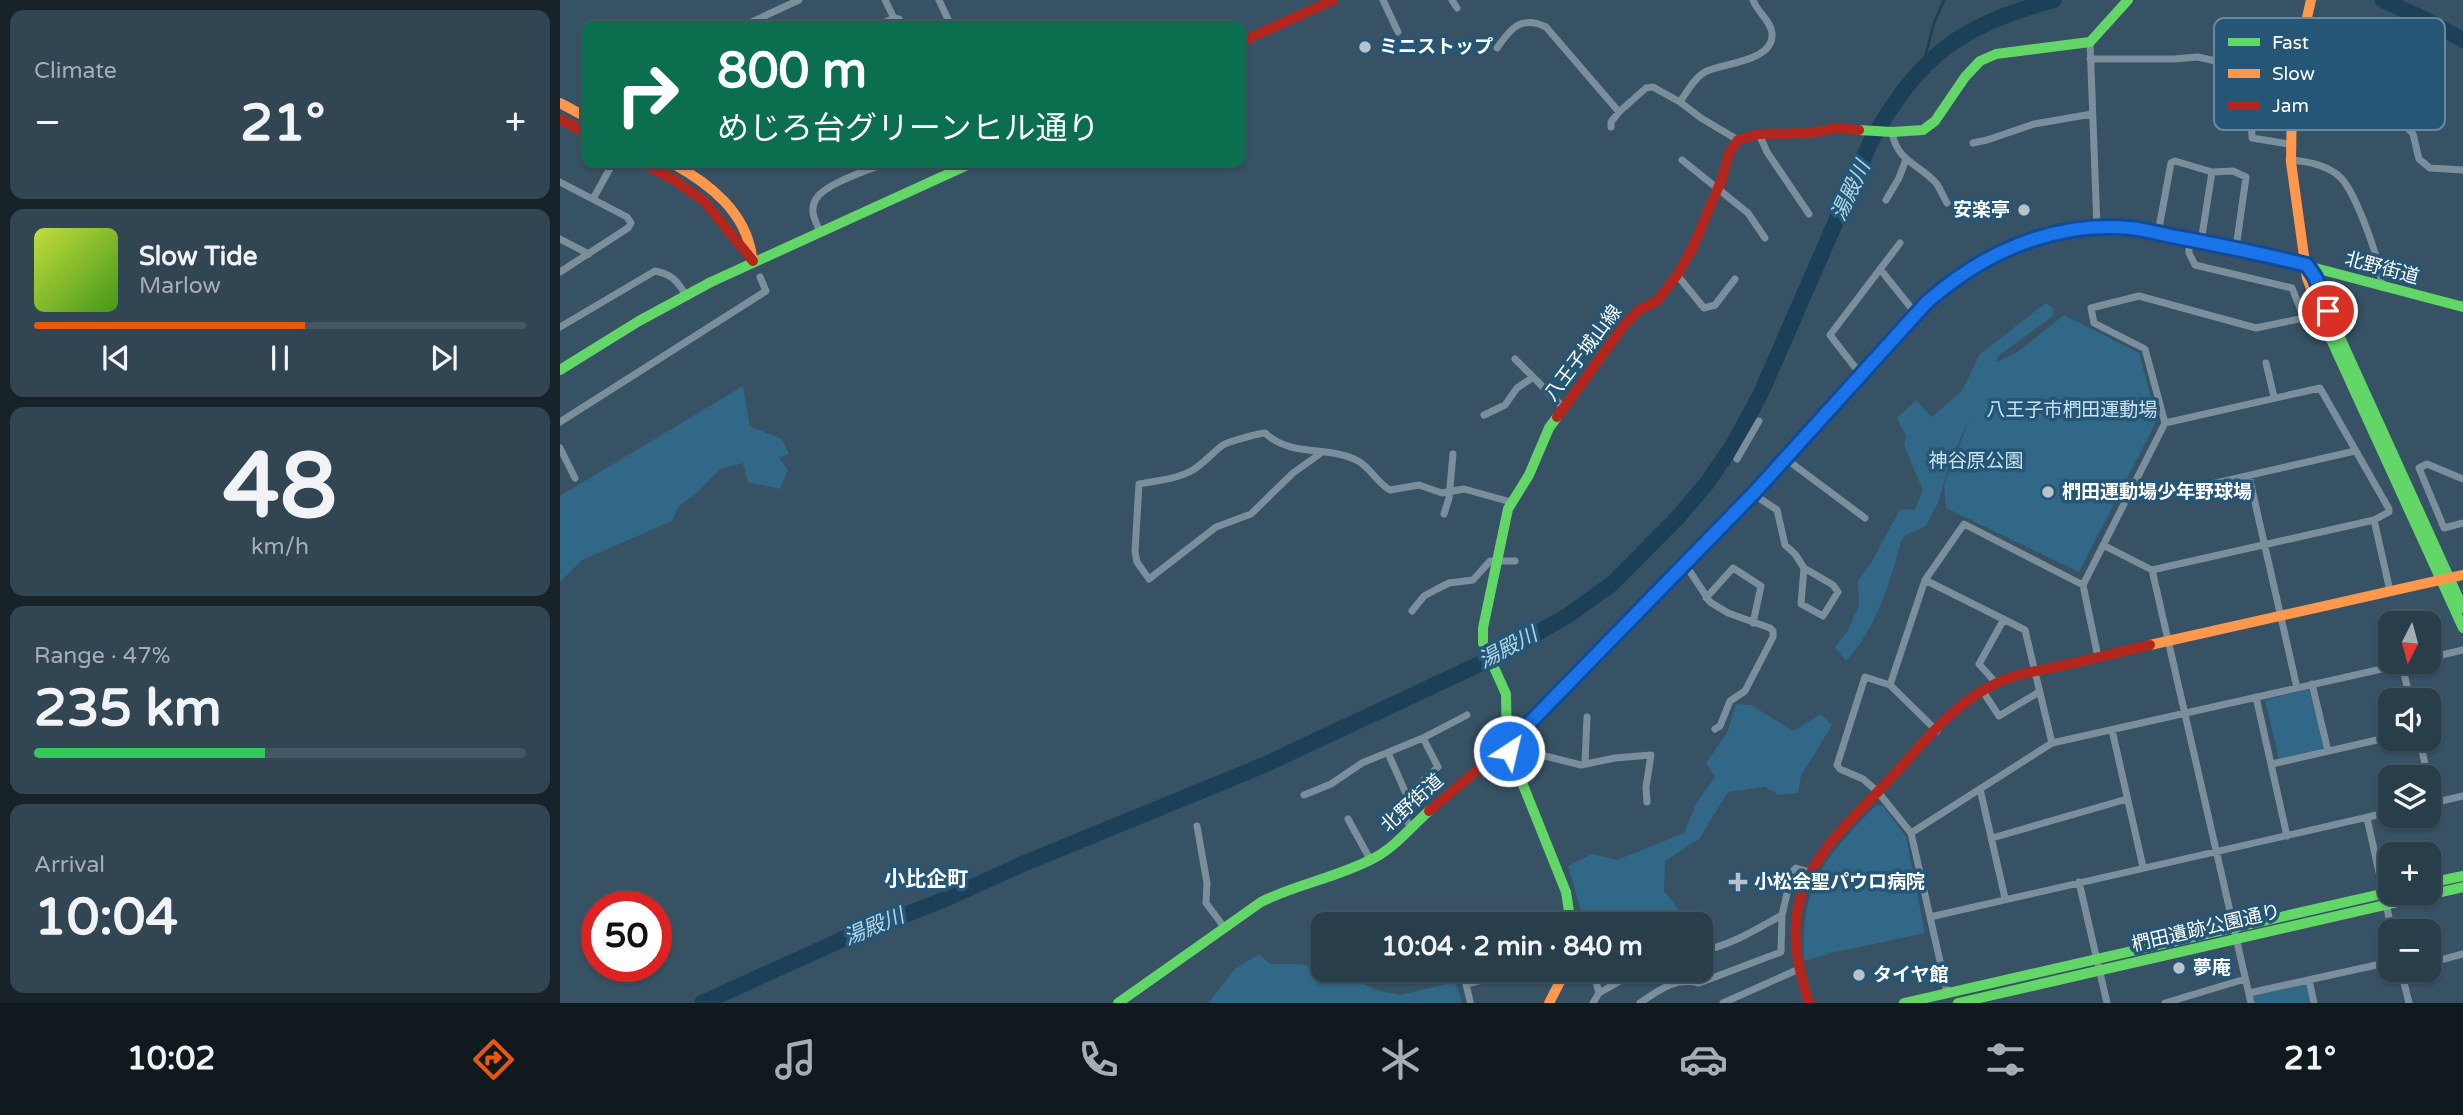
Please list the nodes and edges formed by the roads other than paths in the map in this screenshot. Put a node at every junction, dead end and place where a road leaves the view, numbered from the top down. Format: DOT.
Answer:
graph roads {
  1 [pos="799,0"];
  2 [pos="885,0"];
  3 [pos="939,0"];
  4 [pos="1334,0"];
  5 [pos="1383,0"];
  6 [pos="1452,0"];
  7 [pos="1753,0"];
  8 [pos="2128,0"];
  9 [pos="2311,0"];
  10 [pos="1457,8"];
  11 [pos="894,18"];
  12 [pos="2306,18"];
  13 [pos="754,21"];
  14 [pos="888,21"];
  15 [pos="900,21"];
  16 [pos="949,21"];
  17 [pos="1398,33"];
  18 [pos="1246,40"];
  19 [pos="2090,41"];
  20 [pos="1497,48"];
  21 [pos="2090,59"];
  22 [pos="2214,60"];
  23 [pos="1680,102"];
  24 [pos="560,103"];
  25 [pos="1619,112"];
  26 [pos="581,114"];
  27 [pos="2092,114"];
  28 [pos="560,119"];
  29 [pos="1611,127"];
  30 [pos="581,130"];
  31 [pos="2252,130"];
  32 [pos="2290,130"];
  33 [pos="2410,130"];
  34 [pos="1892,132"];
  35 [pos="1759,134"];
  36 [pos="1738,140"];
  37 [pos="1973,143"];
  38 [pos="2289,144"];
  39 [pos="1906,159"];
  40 [pos="1682,160"];
  41 [pos="2289,160"];
  42 [pos="609,168"];
  43 [pos="652,168"];
  44 [pos="680,168"];
  45 [pos="874,168"];
  46 [pos="961,168"];
  47 [pos="2463,170"];
  48 [pos="2213,172"];
  49 [pos="560,182"];
  50 [pos="1717,189"];
  51 [pos="593,199"];
  52 [pos="1886,200"];
  53 [pos="1947,203"];
  54 [pos="1809,214"];
  55 [pos="2097,227"];
  56 [pos="820,231"];
  57 [pos="2158,233"];
  58 [pos="1765,238"];
  59 [pos="560,239"];
  60 [pos="2189,240"];
  61 [pos="2201,242"];
  62 [pos="1900,243"];
  63 [pos="2236,248"];
  64 [pos="589,254"];
  65 [pos="753,261"];
  66 [pos="2307,265"];
  67 [pos="1880,269"];
  68 [pos="560,272"];
  69 [pos="1676,275"];
  70 [pos="760,277"];
  71 [pos="1735,279"];
  72 [pos="2381,287"];
  73 [pos="686,295"];
  74 [pos="2463,307"];
  75 [pos="1916,314"];
  76 [pos="561,324"];
  77 [pos="1515,359"];
  78 [pos="2266,363"];
  79 [pos="560,370"];
  80 [pos="1861,375"];
  81 [pos="1532,378"];
  82 [pos="2274,397"];
  83 [pos="1563,407"];
  84 [pos="1484,415"];
  85 [pos="1759,421"];
  86 [pos="560,422"];
  87 [pos="2165,423"];
  88 [pos="560,448"];
  89 [pos="2355,451"];
  90 [pos="1321,453"];
  91 [pos="1453,454"];
  92 [pos="1737,459"];
  93 [pos="1786,459"];
  94 [pos="2249,476"];
  95 [pos="575,478"];
  96 [pos="2463,479"];
  97 [pos="2136,481"];
  98 [pos="1449,492"];
  99 [pos="1753,494"];
  100 [pos="1511,502"];
  101 [pos="1444,514"];
  102 [pos="1865,518"];
  103 [pos="2374,520"];
  104 [pos="2463,523"];
  105 [pos="2103,545"];
  106 [pos="2264,545"];
  107 [pos="1495,560"];
  108 [pos="1515,561"];
  109 [pos="1685,564"];
  110 [pos="1804,568"];
  111 [pos="2152,570"];
  112 [pos="2463,575"];
  113 [pos="2445,579"];
  114 [pos="1925,580"];
  115 [pos="2083,585"];
  116 [pos="2390,591"];
  117 [pos="1706,598"];
  118 [pos="2463,608"];
  119 [pos="1412,611"];
  120 [pos="2279,616"];
  121 [pos="2004,619"];
  122 [pos="1754,623"];
  123 [pos="2463,628"];
  124 [pos="2168,641"];
  125 [pos="2463,650"];
  126 [pos="2441,655"];
  127 [pos="2098,657"];
  128 [pos="2378,669"];
  129 [pos="2034,671"];
  130 [pos="1996,682"];
  131 [pos="2312,684"];
  132 [pos="1890,685"];
  133 [pos="2297,688"];
  134 [pos="1982,690"];
  135 [pos="2039,692"];
  136 [pos="2256,698"];
  137 [pos="2185,714"];
  138 [pos="1467,715"];
  139 [pos="1587,717"];
  140 [pos="1715,729"];
  141 [pos="2112,730"];
  142 [pos="1937,731"];
  143 [pos="1423,738"];
  144 [pos="2378,740"];
  145 [pos="2052,743"];
  146 [pos="1507,746"];
  147 [pos="2328,751"];
  148 [pos="1388,752"];
  149 [pos="1512,758"];
  150 [pos="1585,764"];
  151 [pos="2272,764"];
  152 [pos="1980,789"];
  153 [pos="1878,792"];
  154 [pos="1304,795"];
  155 [pos="2463,796"];
  156 [pos="1408,798"];
  157 [pos="2127,799"];
  158 [pos="2441,801"];
  159 [pos="1647,802"];
  160 [pos="2378,815"];
  161 [pos="2367,818"];
  162 [pos="1348,820"];
  163 [pos="1198,826"];
  164 [pos="1411,828"];
  165 [pos="1910,833"];
  166 [pos="2287,836"];
  167 [pos="1992,838"];
  168 [pos="2217,852"];
  169 [pos="1371,860"];
  170 [pos="2378,861"];
  171 [pos="2143,867"];
  172 [pos="1810,872"];
  173 [pos="2463,876"];
  174 [pos="2441,881"];
  175 [pos="2079,882"];
  176 [pos="2463,887"];
  177 [pos="2441,890"];
  178 [pos="2005,898"];
  179 [pos="2378,899"];
  180 [pos="2378,900"];
  181 [pos="1569,912"];
  182 [pos="1782,915"];
  183 [pos="1930,917"];
  184 [pos="1224,927"];
  185 [pos="2233,928"];
  186 [pos="2236,939"];
  187 [pos="1713,949"];
  188 [pos="2463,954"];
  189 [pos="2097,959"];
  190 [pos="2441,959"];
  191 [pos="2378,965"];
  192 [pos="1799,969"];
  193 [pos="2100,970"];
  194 [pos="2245,979"];
  195 [pos="2309,980"];
  196 [pos="1474,982"];
  197 [pos="1560,982"];
  198 [pos="1596,982"];
  199 [pos="1618,982"];
  200 [pos="2404,982"];
  201 [pos="1947,992"];
  202 [pos="1599,993"];
  203 [pos="2249,993"];
  204 [pos="1987,1000"];
  205 [pos="1470,1001"];
  206 [pos="1118,1003"];
  207 [pos="1549,1003"];
  208 [pos="1593,1003"];
  209 [pos="1640,1003"];
  210 [pos="1723,1003"];
  211 [pos="1809,1003"];
  212 [pos="1904,1003"];
  213 [pos="1958,1003"];
  214 [pos="2107,1003"];
  215 [pos="2165,1003"];
  216 [pos="2251,1003"];
  217 [pos="2314,1003"];
  218 [pos="2409,1003"];
  1 -- 13 [label="street"];
  2 -- 11 [label="street"];
  3 -- 16 [label="street"];
  4 -- 18 [label="street"];
  5 -- 17 [label="street"];
  6 -- 10 [label="street"];
  7 -- 23 [label="street"];
  8 -- 19 [label="street"];
  9 -- 12 [label="street"];
  11 -- 14 [label="street"];
  11 -- 15 [label="street"];
  19 -- 21 [label="street"];
  19 -- 34 [label="street"];
  20 -- 25 [label="street"];
  21 -- 22 [label="street"];
  21 -- 27 [label="street"];
  23 -- 25 [label="street"];
  23 -- 36 [label="street"];
  24 -- 26 [label="street"];
  25 -- 29 [label="street"];
  27 -- 37 [label="street"];
  27 -- 55 [label="street"];
  28 -- 30 [label="street"];
  31 -- 38 [label="street"];
  32 -- 38 [label="street"];
  33 -- 47 [label="street"];
  34 -- 35 [label="street"];
  34 -- 39 [label="street"];
  35 -- 36 [label="street"];
  35 -- 54 [label="street"];
  36 -- 50 [label="street, 八王子城山線"];
  38 -- 41 [label="street"];
  39 -- 52 [label="street"];
  39 -- 53 [label="street"];
  40 -- 50 [label="street"];
  41 -- 66 [label="street"];
  41 -- 72 [label="street"];
  42 -- 51 [label="street"];
  43 -- 65 [label="street"];
  44 -- 65 [label="street"];
  45 -- 56 [label="street"];
  46 -- 56 [label="street"];
  48 -- 57 [label="street"];
  48 -- 61 [label="street"];
  48 -- 63 [label="street"];
  49 -- 51 [label="street"];
  50 -- 58 [label="street"];
  50 -- 69 [label="street, 八王子城山線"];
  51 -- 64 [label="street"];
  55 -- 57 [label="street, 北野街道"];
  55 -- 75 [label="street, 北野街道"];
  56 -- 65 [label="street"];
  57 -- 60 [label="street, 北野街道"];
  59 -- 64 [label="street"];
  60 -- 61 [label="street, 北野街道"];
  60 -- 87 [label="street"];
  61 -- 63 [label="street, 北野街道"];
  62 -- 67 [label="street"];
  63 -- 66 [label="street, 北野街道"];
  64 -- 68 [label="street"];
  65 -- 73 [label="street"];
  66 -- 72 [label="street, 北野街道"];
  66 -- 113 [label="street"];
  67 -- 75 [label="street"];
  67 -- 80 [label="street"];
  69 -- 71 [label="street"];
  69 -- 83 [label="street, 八王子城山線"];
  70 -- 86 [label="street"];
  72 -- 74 [label="street, 北野街道"];
  73 -- 76 [label="street"];
  73 -- 79 [label="street"];
  75 -- 80 [label="street, 北野街道"];
  77 -- 81 [label="street"];
  78 -- 82 [label="street"];
  80 -- 93 [label="street, 北野街道"];
  81 -- 83 [label="street"];
  81 -- 84 [label="street"];
  82 -- 87 [label="street"];
  82 -- 89 [label="street"];
  83 -- 100 [label="street, 八王子城山線"];
  85 -- 92 [label="street"];
  87 -- 97 [label="street"];
  88 -- 95 [label="street"];
  89 -- 94 [label="street"];
  89 -- 103 [label="street"];
  90 -- 90 [label="street"];
  90 -- 98 [label="street"];
  91 -- 98 [label="street"];
  93 -- 99 [label="street, 北野街道"];
  93 -- 102 [label="street"];
  94 -- 97 [label="street"];
  94 -- 106 [label="street"];
  96 -- 104 [label="street"];
  97 -- 105 [label="street"];
  98 -- 100 [label="street"];
  98 -- 101 [label="street"];
  99 -- 109 [label="street, 北野街道"];
  99 -- 110 [label="street"];
  100 -- 107 [label="street, 八王子城山線"];
  103 -- 106 [label="street"];
  103 -- 116 [label="street"];
  105 -- 111 [label="street"];
  105 -- 115 [label="street"];
  106 -- 111 [label="street"];
  106 -- 120 [label="street"];
  107 -- 108 [label="street"];
  107 -- 119 [label="street"];
  107 -- 146 [label="street, 八王子城山線"];
  109 -- 117 [label="street"];
  109 -- 146 [label="street, 北野街道"];
  110 -- 110 [label="street"];
  111 -- 124 [label="street"];
  112 -- 113 [label="street"];
  113 -- 116 [label="street"];
  113 -- 118 [label="street"];
  113 -- 123 [label="street"];
  114 -- 115 [label="street"];
  114 -- 121 [label="street"];
  114 -- 132 [label="street"];
  115 -- 127 [label="street"];
  116 -- 120 [label="street"];
  117 -- 122 [label="street"];
  117 -- 122 [label="street"];
  120 -- 124 [label="street"];
  120 -- 133 [label="street"];
  121 -- 129 [label="street"];
  121 -- 130 [label="street"];
  122 -- 140 [label="street"];
  124 -- 127 [label="street"];
  124 -- 137 [label="street"];
  125 -- 126 [label="street"];
  127 -- 129 [label="street"];
  128 -- 131 [label="street"];
  129 -- 130 [label="street"];
  129 -- 135 [label="street"];
  130 -- 134 [label="street"];
  131 -- 133 [label="street"];
  131 -- 147 [label="street"];
  132 -- 142 [label="street"];
  132 -- 153 [label="street"];
  133 -- 136 [label="street"];
  134 -- 135 [label="street"];
  134 -- 142 [label="street"];
  135 -- 145 [label="street"];
  136 -- 137 [label="street"];
  136 -- 151 [label="street"];
  137 -- 141 [label="street"];
  137 -- 168 [label="street"];
  138 -- 143 [label="street"];
  139 -- 150 [label="street"];
  141 -- 145 [label="street"];
  141 -- 157 [label="street"];
  142 -- 153 [label="street"];
  143 -- 148 [label="street"];
  143 -- 156 [label="street"];
  144 -- 147 [label="street"];
  145 -- 152 [label="street"];
  146 -- 149 [label="street"];
  146 -- 164 [label="street, 北野街道"];
  147 -- 151 [label="street"];
  148 -- 154 [label="street"];
  148 -- 156 [label="street"];
  149 -- 150 [label="street"];
  149 -- 181 [label="street"];
  150 -- 159 [label="street"];
  151 -- 166 [label="street"];
  152 -- 165 [label="street"];
  152 -- 167 [label="street"];
  153 -- 165 [label="street"];
  153 -- 172 [label="street"];
  155 -- 158 [label="street"];
  156 -- 164 [label="street"];
  157 -- 167 [label="street"];
  157 -- 171 [label="street"];
  160 -- 161 [label="street"];
  161 -- 166 [label="street"];
  161 -- 170 [label="street"];
  162 -- 169 [label="street"];
  163 -- 184 [label="street"];
  164 -- 169 [label="street, 北野街道"];
  165 -- 183 [label="street"];
  166 -- 168 [label="street"];
  167 -- 178 [label="street"];
  168 -- 171 [label="street"];
  168 -- 185 [label="street"];
  169 -- 184 [label="street, 北野街道"];
  171 -- 175 [label="street"];
  172 -- 182 [label="street"];
  172 -- 192 [label="street"];
  173 -- 174 [label="street"];
  175 -- 178 [label="street"];
  175 -- 189 [label="street"];
  176 -- 177 [label="street, 椚田遺跡公園通り"];
  178 -- 183 [label="street"];
  179 -- 185 [label="street, 椚田遺跡公園通り"];
  180 -- 186 [label="street, 椚田遺跡公園通り"];
  182 -- 187 [label="street"];
  182 -- 209 [label="street"];
  183 -- 201 [label="street"];
  184 -- 206 [label="street, 北野街道"];
  185 -- 186 [label="street"];
  185 -- 189 [label="street, 椚田遺跡公園通り"];
  186 -- 193 [label="street, 椚田遺跡公園通り"];
  186 -- 194 [label="street"];
  188 -- 190 [label="street"];
  189 -- 193 [label="street"];
  189 -- 201 [label="street, 椚田遺跡公園通り"];
  191 -- 195 [label="street"];
  192 -- 210 [label="street"];
  192 -- 211 [label="street"];
  193 -- 204 [label="street, 椚田遺跡公園通り"];
  193 -- 214 [label="street"];
  194 -- 203 [label="street"];
  194 -- 215 [label="street"];
  195 -- 203 [label="street"];
  195 -- 217 [label="street"];
  196 -- 205 [label="street"];
  197 -- 207 [label="street"];
  198 -- 202 [label="street"];
  199 -- 202 [label="street"];
  200 -- 218 [label="street"];
  201 -- 212 [label="street, 椚田遺跡公園通り"];
  202 -- 208 [label="street"];
  203 -- 216 [label="street"];
  204 -- 213 [label="street, 椚田遺跡公園通り"];
}
